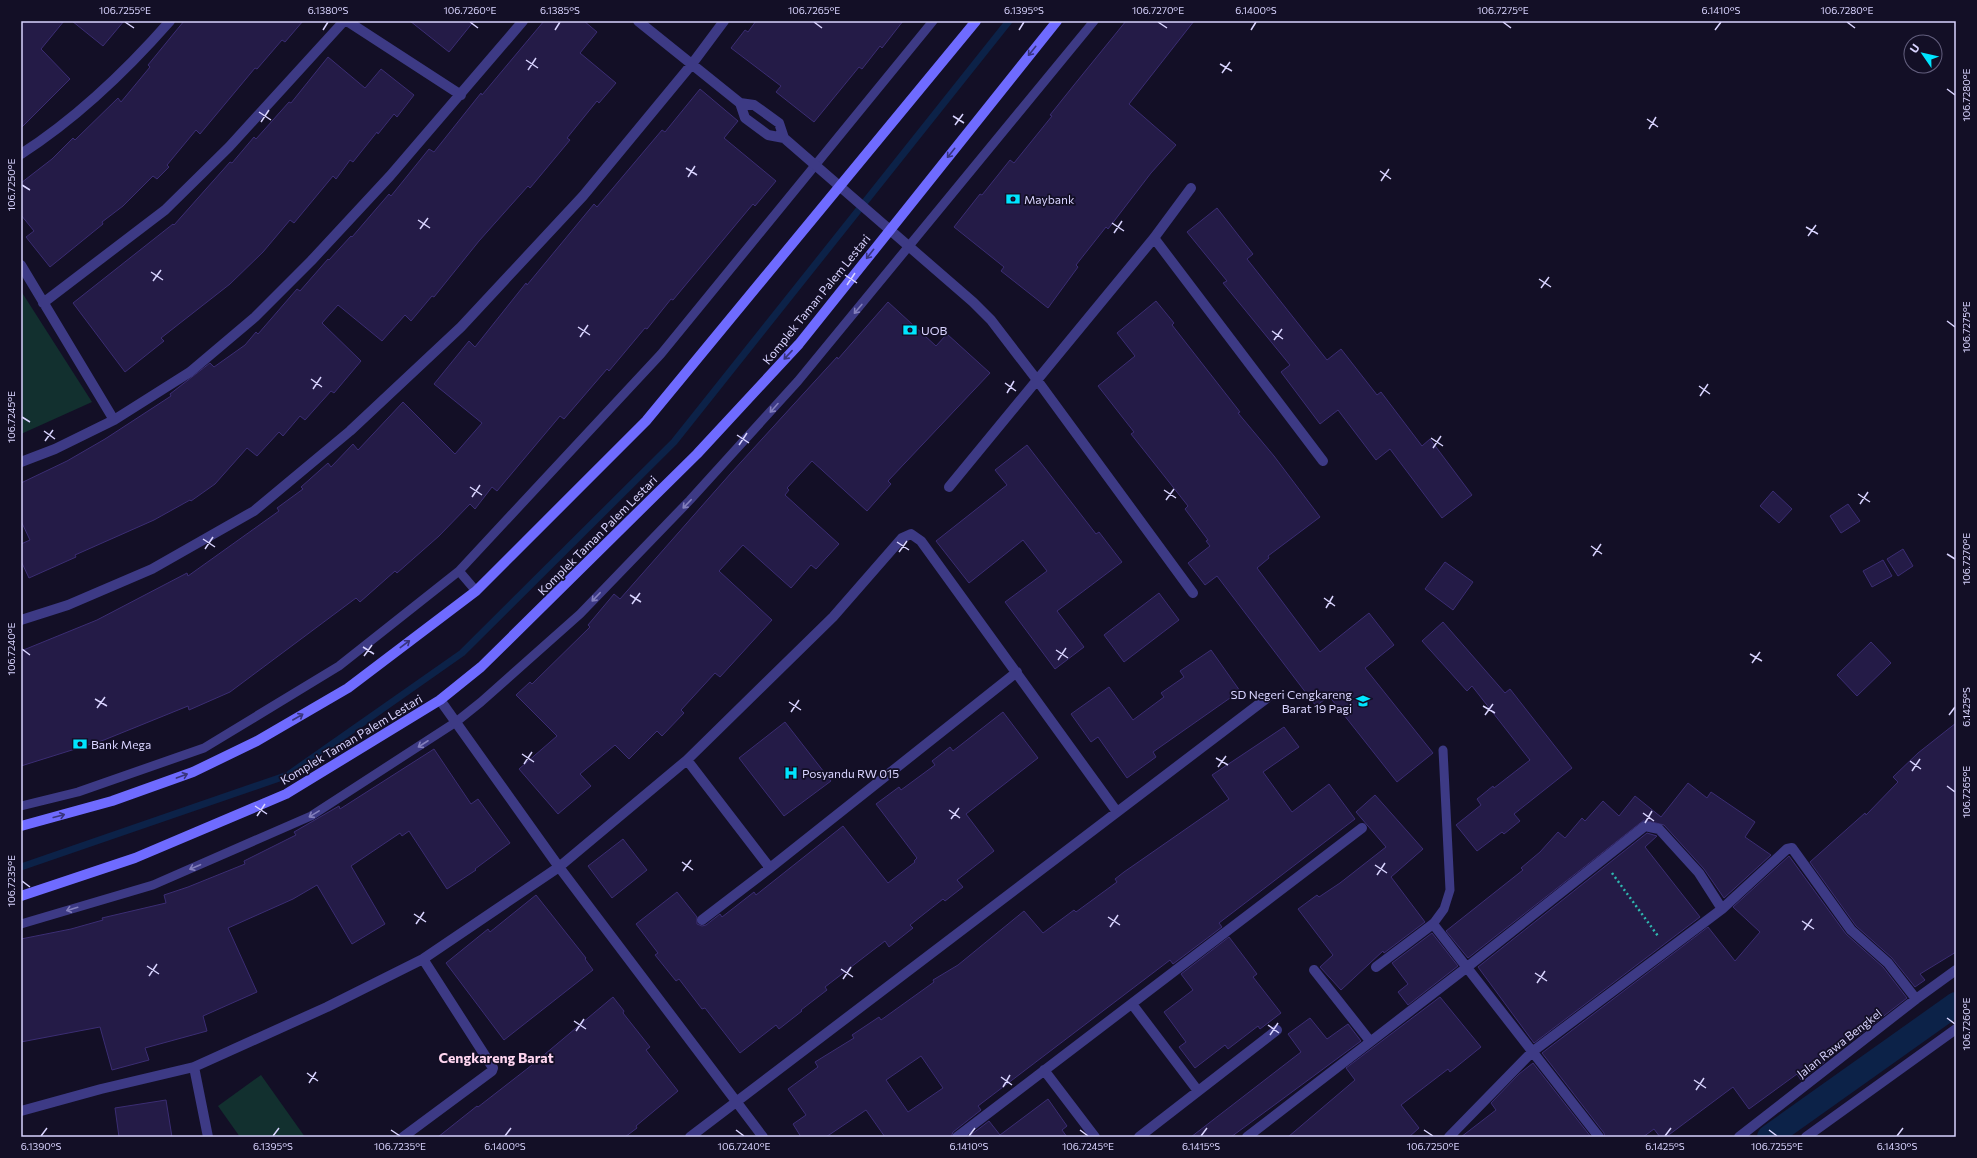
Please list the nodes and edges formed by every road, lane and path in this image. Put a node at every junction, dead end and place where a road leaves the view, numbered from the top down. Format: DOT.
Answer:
graph roads {
  1 [pos="170,21"];
  2 [pos="344,21"];
  3 [pos="347,21"];
  4 [pos="524,21"];
  5 [pos="638,21"];
  6 [pos="724,21"];
  7 [pos="933,21"];
  8 [pos="976,21"];
  9 [pos="1057,21"];
  10 [pos="1094,21"];
  11 [pos="692,64"];
  12 [pos="461,95"];
  13 [pos="740,103"];
  14 [pos="784,138"];
  15 [pos="21,154"];
  16 [pos="815,164"];
  17 [pos="839,185"];
  18 [pos="1191,188"];
  19 [pos="890,229"];
  20 [pos="1154,238"];
  21 [pos="909,246"];
  22 [pos="21,265"];
  23 [pos="44,303"];
  24 [pos="1037,380"];
  25 [pos="114,420"];
  26 [pos="1323,461"];
  27 [pos="21,462"];
  28 [pos="949,487"];
  29 [pos="459,571"];
  30 [pos="476,591"];
  31 [pos="1193,593"];
  32 [pos="21,620"];
  33 [pos="1017,672"];
  34 [pos="1267,698"];
  35 [pos="440,700"];
  36 [pos="456,722"];
  37 [pos="1443,750"];
  38 [pos="687,760"];
  39 [pos="21,806"];
  40 [pos="1117,812"];
  41 [pos="21,826"];
  42 [pos="1362,828"];
  43 [pos="1602,859"];
  44 [pos="559,867"];
  45 [pos="770,868"];
  46 [pos="21,896"];
  47 [pos="1722,910"];
  48 [pos="702,920"];
  49 [pos="21,924"];
  50 [pos="1433,924"];
  51 [pos="1668,950"];
  52 [pos="423,959"];
  53 [pos="1376,967"];
  54 [pos="1466,968"];
  55 [pos="1314,970"];
  56 [pos="1956,970"];
  57 [pos="1916,999"];
  58 [pos="1132,1004"];
  59 [pos="1956,1029"];
  60 [pos="1277,1030"];
  61 [pos="1370,1041"];
  62 [pos="1532,1052"];
  63 [pos="194,1067"];
  64 [pos="1044,1070"];
  65 [pos="1198,1091"];
  66 [pos="736,1103"];
  67 [pos="21,1111"];
  68 [pos="208,1137"];
  69 [pos="403,1137"];
  70 [pos="690,1137"];
  71 [pos="763,1137"];
  72 [pos="957,1137"];
  73 [pos="1095,1137"];
  74 [pos="1138,1137"];
  75 [pos="1248,1137"];
  76 [pos="1449,1137"];
  77 [pos="1599,1137"];
  78 [pos="1739,1137"];
  79 [pos="1806,1137"];
  1 -- 15 [label="street"];
  2 -- 23 [label="street"];
  3 -- 12 [label="street"];
  4 -- 12 [label="street"];
  5 -- 11 [label="street"];
  6 -- 11 [label="street"];
  7 -- 16 [label="lane"];
  8 -- 17 [label="street"];
  9 -- 19 [label="street, Komplek Taman Palem Lestari, one-way"];
  10 -- 21 [label="lane"];
  11 -- 13 [label="street"];
  11 -- 32 [label="street"];
  12 -- 25 [label="street"];
  13 -- 14 [label="street"];
  13 -- 14 [label="street"];
  14 -- 16 [label="street"];
  16 -- 17 [label="street"];
  16 -- 29 [label="lane"];
  17 -- 19 [label="street"];
  17 -- 30 [label="street"];
  18 -- 20 [label="street"];
  19 -- 21 [label="street"];
  19 -- 35 [label="street, Komplek Taman Palem Lestari, one-way"];
  20 -- 24 [label="street"];
  20 -- 26 [label="street"];
  21 -- 24 [label="street"];
  21 -- 36 [label="lane, one-way"];
  22 -- 23 [label="street"];
  23 -- 25 [label="street"];
  24 -- 28 [label="street"];
  24 -- 31 [label="street"];
  25 -- 27 [label="street"];
  29 -- 30 [label="lane"];
  29 -- 39 [label="lane"];
  41 -- 30 [label="street, one-way"];
  33 -- 38 [label="street"];
  33 -- 40 [label="street"];
  33 -- 45 [label="street"];
  34 -- 40 [label="street"];
  35 -- 36 [label="street"];
  35 -- 46 [label="street, Komplek Taman Palem Lestari"];
  36 -- 44 [label="street"];
  36 -- 49 [label="lane, one-way"];
  37 -- 50 [label="lane"];
  38 -- 44 [label="street"];
  38 -- 45 [label="street"];
  40 -- 66 [label="street"];
  42 -- 58 [label="street"];
  43 -- 47 [label="street"];
  43 -- 51 [label="path"];
  43 -- 54 [label="street"];
  44 -- 52 [label="street"];
  44 -- 66 [label="street"];
  45 -- 48 [label="street"];
  47 -- 51 [label="street"];
  47 -- 57 [label="street"];
  50 -- 53 [label="street"];
  50 -- 54 [label="street"];
  51 -- 62 [label="street"];
  52 -- 63 [label="street"];
  52 -- 69 [label="street"];
  54 -- 61 [label="street"];
  54 -- 62 [label="street"];
  55 -- 61 [label="street"];
  56 -- 57 [label="street, Jalan Rawa Bengkel"];
  57 -- 78 [label="street, Jalan Rawa Bengkel"];
  58 -- 64 [label="street"];
  58 -- 65 [label="street"];
  59 -- 79 [label="street"];
  60 -- 65 [label="street"];
  61 -- 75 [label="street"];
  62 -- 76 [label="street"];
  62 -- 77 [label="street"];
  63 -- 67 [label="street"];
  63 -- 68 [label="street"];
  64 -- 72 [label="street"];
  64 -- 73 [label="street"];
  65 -- 74 [label="street"];
  66 -- 70 [label="street"];
  66 -- 71 [label="street"];
}
